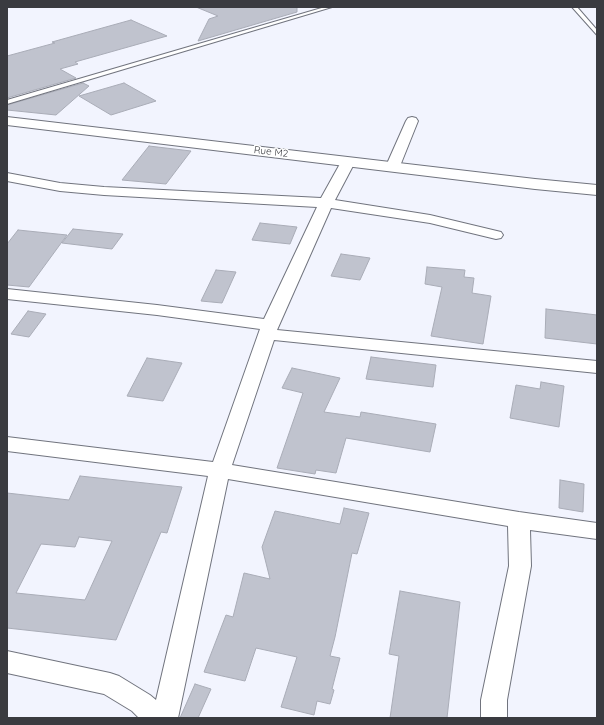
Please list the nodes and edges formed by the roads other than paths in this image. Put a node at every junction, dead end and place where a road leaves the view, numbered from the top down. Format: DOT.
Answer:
graph roads {
  1 [pos="330,7"];
  2 [pos="574,7"];
  3 [pos="597,33"];
  4 [pos="7,102"];
  5 [pos="7,121"];
  6 [pos="412,121"];
  7 [pos="348,162"];
  8 [pos="393,166"];
  9 [pos="7,177"];
  10 [pos="535,184"];
  11 [pos="597,190"];
  12 [pos="597,196"];
  13 [pos="326,203"];
  14 [pos="496,235"];
  15 [pos="7,294"];
  16 [pos="269,329"];
  17 [pos="597,367"];
  18 [pos="7,444"];
  19 [pos="220,470"];
  20 [pos="519,520"];
  21 [pos="597,531"];
  22 [pos="7,662"];
  23 [pos="156,718"];
  24 [pos="165,718"];
  25 [pos="494,718"];
  1 -- 4 [label="lane"];
  2 -- 3 [label="lane"];
  5 -- 7 [label="street, Rue M2"];
  6 -- 8 [label="street"];
  7 -- 8 [label="street, Rue M2"];
  7 -- 13 [label="street"];
  8 -- 10 [label="street, Rue M2"];
  9 -- 13 [label="street"];
  10 -- 11 [label="street, Rue M2"];
  10 -- 12 [label="street, Rue M2"];
  13 -- 14 [label="street"];
  13 -- 16 [label="street"];
  15 -- 16 [label="street"];
  16 -- 17 [label="street"];
  16 -- 19 [label="street"];
  18 -- 19 [label="street"];
  19 -- 20 [label="street"];
  19 -- 24 [label="street"];
  20 -- 21 [label="street"];
  20 -- 25 [label="street"];
  22 -- 23 [label="street"];
}
